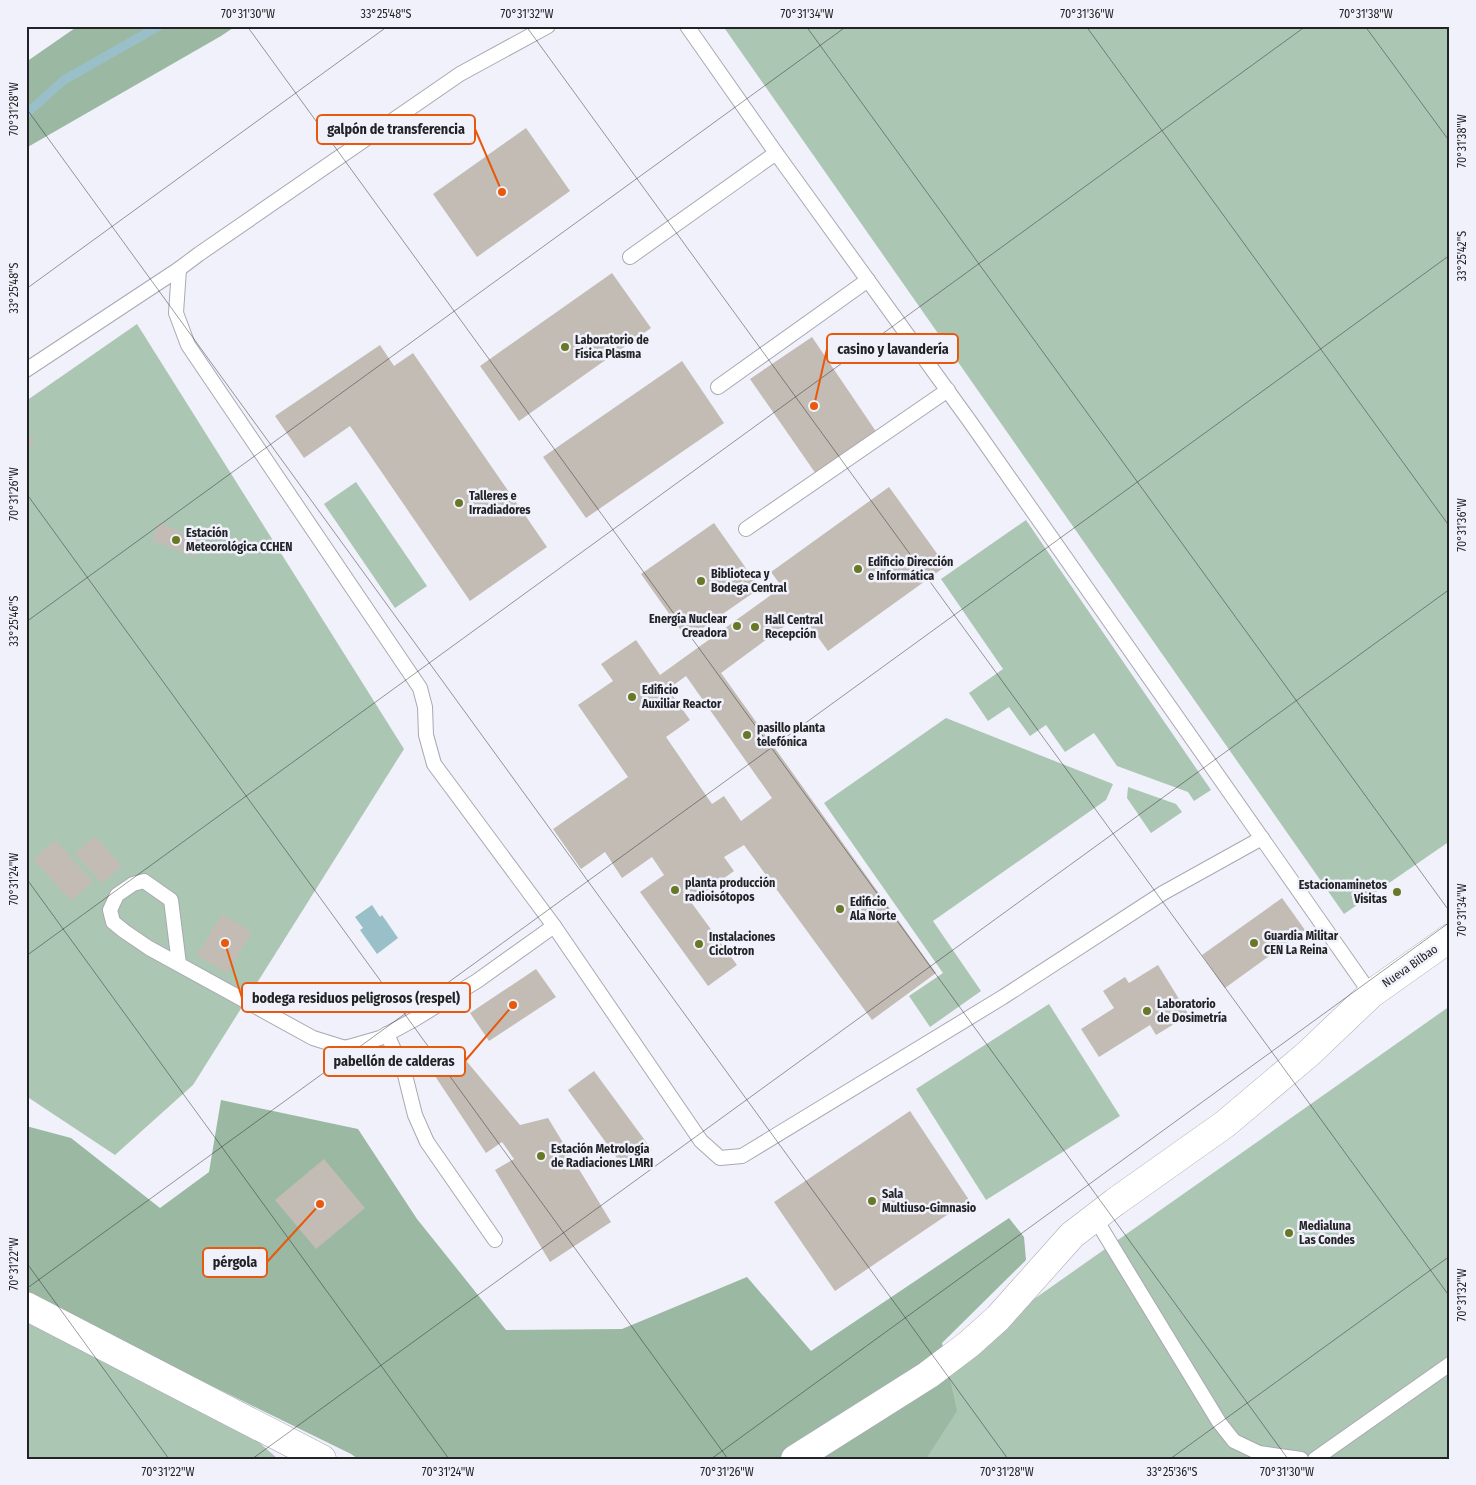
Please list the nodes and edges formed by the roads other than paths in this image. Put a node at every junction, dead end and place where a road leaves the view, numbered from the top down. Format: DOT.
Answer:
graph roads {
  1 [pos="548,26"];
  2 [pos="687,26"];
  3 [pos="776,153"];
  4 [pos="630,257"];
  5 [pos="179,269"];
  6 [pos="868,280"];
  7 [pos="26,370"];
  8 [pos="718,387"];
  9 [pos="948,390"];
  10 [pos="746,529"];
  11 [pos="1262,838"];
  12 [pos="554,926"];
  13 [pos="1450,938"];
  14 [pos="179,964"];
  15 [pos="1370,994"];
  16 [pos="387,1034"];
  17 [pos="1095,1218"];
  18 [pos="495,1240"];
  19 [pos="26,1306"];
  20 [pos="1448,1368"];
  21 [pos="322,1459"];
  22 [pos="795,1459"];
  23 [pos="1301,1459"];
  24 [pos="1315,1459"];
  1 -- 5 [label="lane"];
  2 -- 3 [label="lane"];
  3 -- 4 [label="lane"];
  3 -- 6 [label="lane"];
  5 -- 7 [label="lane"];
  5 -- 12 [label="lane"];
  6 -- 8 [label="lane"];
  6 -- 9 [label="lane"];
  9 -- 10 [label="lane"];
  9 -- 11 [label="lane"];
  11 -- 12 [label="lane"];
  11 -- 15 [label="lane"];
  12 -- 16 [label="lane"];
  13 -- 15 [label="street, Nueva Bilbao"];
  14 -- 14 [label="lane"];
  14 -- 16 [label="lane"];
  15 -- 17 [label="street, Nueva Bilbao"];
  16 -- 18 [label="lane"];
  17 -- 22 [label="street, Nueva Bilbao"];
  17 -- 23 [label="lane"];
  19 -- 21 [label="street"];
  20 -- 24 [label="lane"];
}
